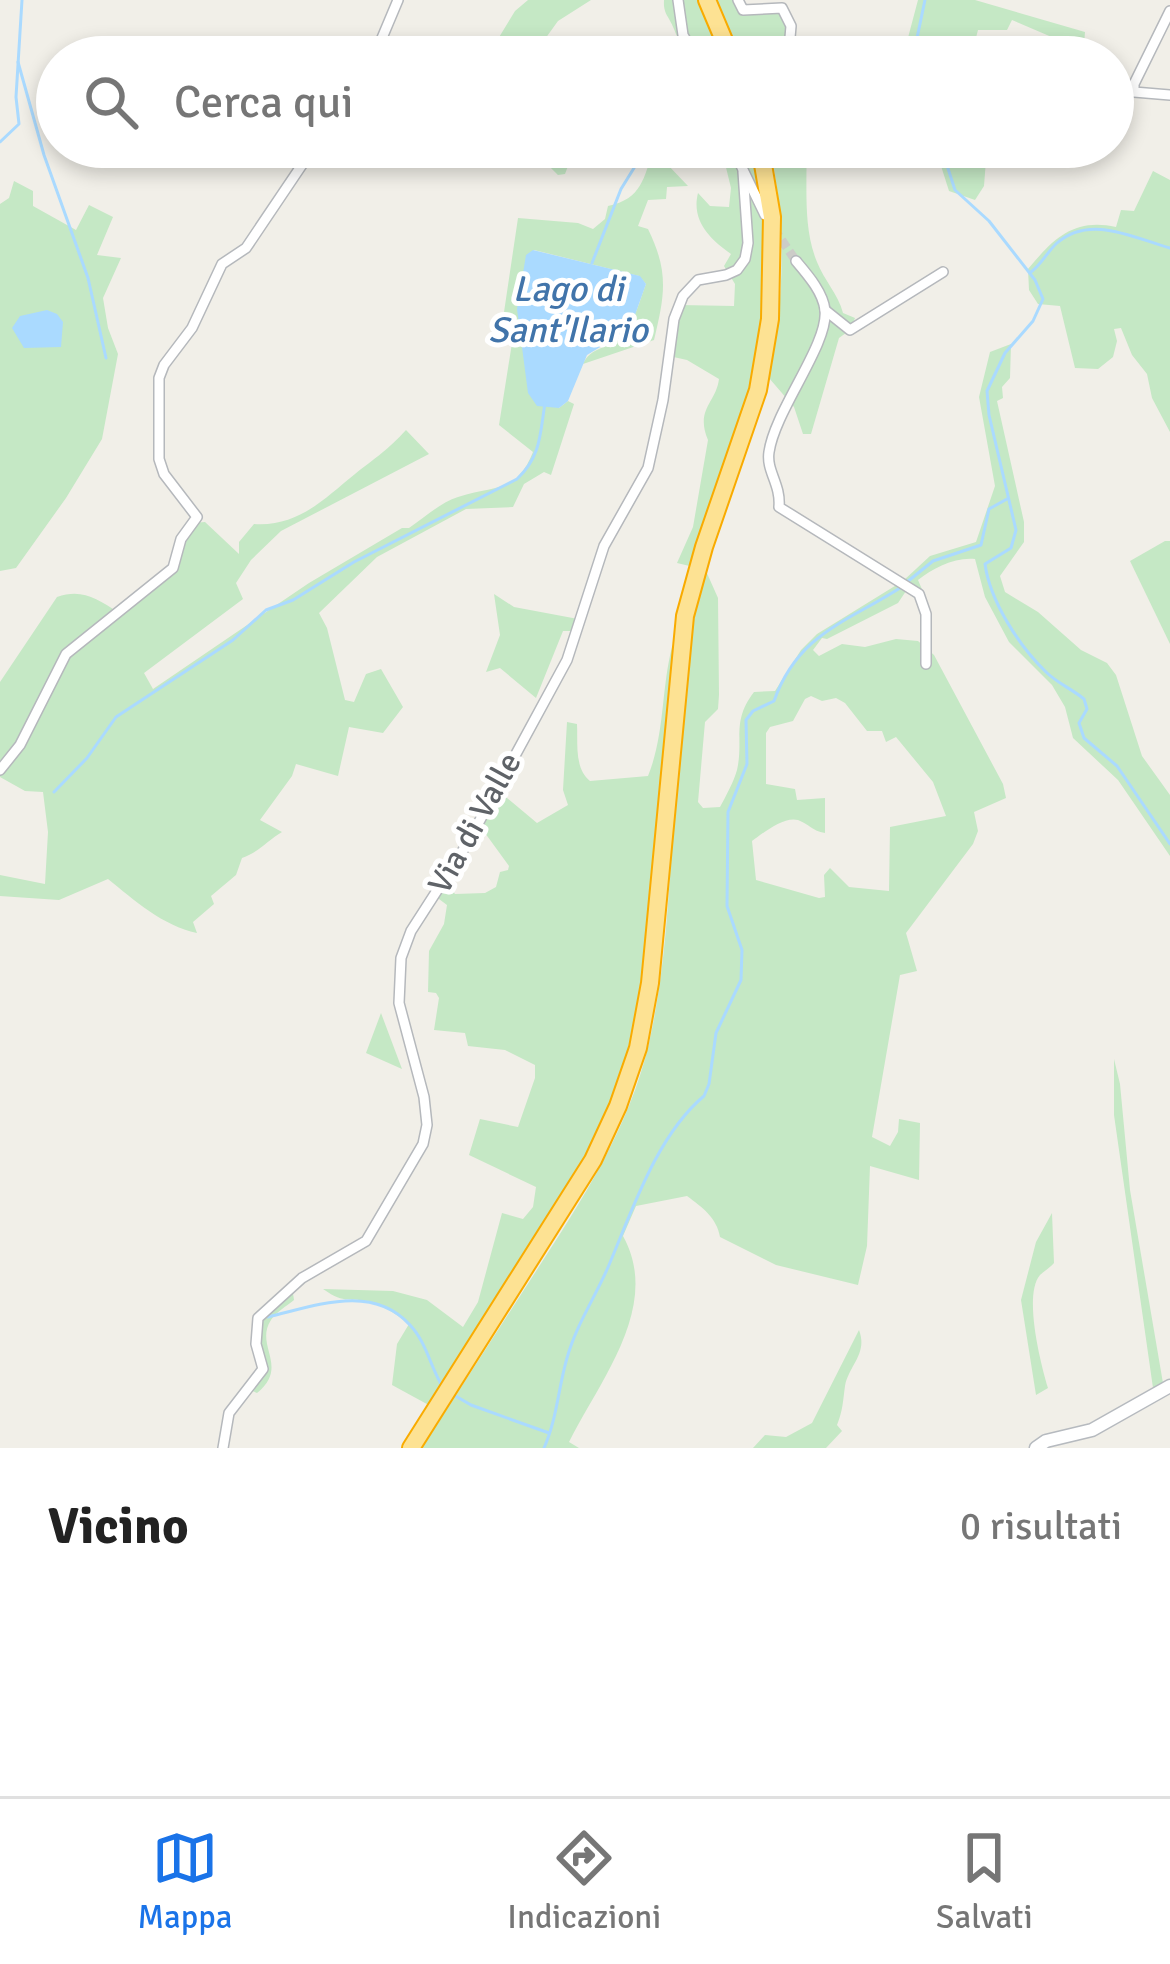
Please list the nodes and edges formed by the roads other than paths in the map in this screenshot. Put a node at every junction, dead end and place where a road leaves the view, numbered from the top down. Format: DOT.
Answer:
graph roads {
  1 [pos="398,0"];
  2 [pos="678,0"];
  3 [pos="706,0"];
  4 [pos="717,0"];
  5 [pos="738,0"];
  6 [pos="1170,11"];
  7 [pos="383,36"];
  8 [pos="684,36"];
  9 [pos="722,36"];
  10 [pos="732,36"];
  11 [pos="790,36"];
  12 [pos="1170,95"];
  13 [pos="300,168"];
  14 [pos="741,168"];
  15 [pos="764,168"];
  16 [pos="773,168"];
  17 [pos="743,172"];
  18 [pos="765,215"];
  19 [pos="796,260"];
  20 [pos="943,272"];
  21 [pos="825,310"];
  22 [pos="926,664"];
  23 [pos="0,770"];
  24 [pos="1170,1386"];
  25 [pos="223,1448"];
  26 [pos="411,1448"];
  27 [pos="422,1448"];
  28 [pos="1036,1448"];
  1 -- 7 [label="street"];
  2 -- 8 [label="street"];
  3 -- 9 [label="highway"];
  4 -- 10 [label="highway"];
  5 -- 11 [label="street"];
  6 -- 12 [label="street"];
  13 -- 23 [label="street"];
  14 -- 17 [label="street"];
  15 -- 26 [label="highway"];
  16 -- 27 [label="highway"];
  17 -- 18 [label="street"];
  17 -- 25 [label="street, Via di Valle"];
  19 -- 21 [label="street"];
  20 -- 21 [label="street"];
  21 -- 22 [label="street"];
  24 -- 28 [label="street"];
}
